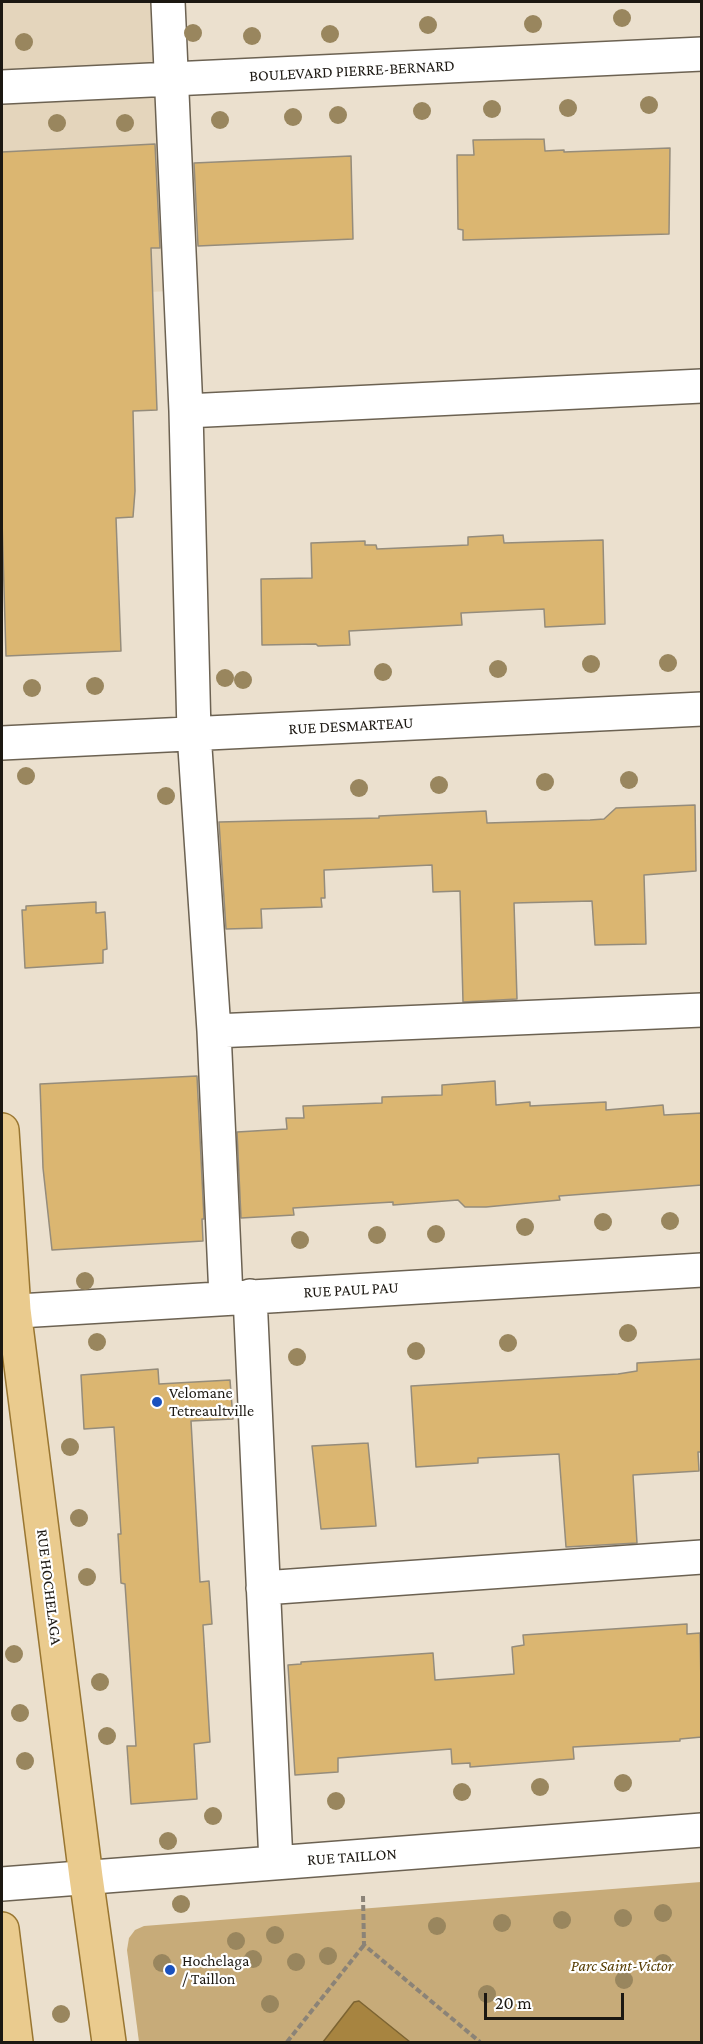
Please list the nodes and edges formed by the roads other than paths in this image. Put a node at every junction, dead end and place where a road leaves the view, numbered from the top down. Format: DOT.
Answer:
graph roads {
  1 [pos="168,2"];
  2 [pos="702,54"];
  3 [pos="171,80"];
  4 [pos="2,87"];
  5 [pos="702,386"];
  6 [pos="186,411"];
  7 [pos="702,709"];
  8 [pos="194,733"];
  9 [pos="2,743"];
  10 [pos="702,1010"];
  11 [pos="214,1031"];
  12 [pos="2,1130"];
  13 [pos="702,1270"];
  14 [pos="238,1297"];
  15 [pos="8,1311"];
  16 [pos="702,1557"];
  17 [pos="263,1588"];
  18 [pos="702,1830"];
  19 [pos="276,1863"];
  20 [pos="86,1877"];
  21 [pos="2,1884"];
  22 [pos="2,1929"];
  23 [pos="16,2043"];
  24 [pos="109,2043"];
  1 -- 3 [label="street"];
  2 -- 3 [label="street, BOULEVARD PIERRE-BERNARD"];
  3 -- 4 [label="street, BOULEVARD PIERRE-BERNARD"];
  3 -- 6 [label="street"];
  5 -- 6 [label="street"];
  6 -- 8 [label="street"];
  7 -- 8 [label="street, RUE DESMARTEAU"];
  8 -- 9 [label="street, RUE DESMARTEAU"];
  8 -- 11 [label="street"];
  10 -- 11 [label="street"];
  11 -- 14 [label="street"];
  12 -- 15 [label="main road, RUE HOCHELAGA"];
  13 -- 14 [label="street, RUE PAUL PAU"];
  14 -- 15 [label="street, RUE PAUL PAU"];
  14 -- 17 [label="street"];
  15 -- 20 [label="main road, RUE HOCHELAGA"];
  16 -- 17 [label="street"];
  17 -- 19 [label="street"];
  18 -- 19 [label="street, RUE TAILLON"];
  19 -- 20 [label="street, RUE TAILLON"];
  20 -- 21 [label="street, RUE TAILLON"];
  20 -- 24 [label="main road, RUE HOCHELAGA"];
  22 -- 23 [label="main road"];
}
